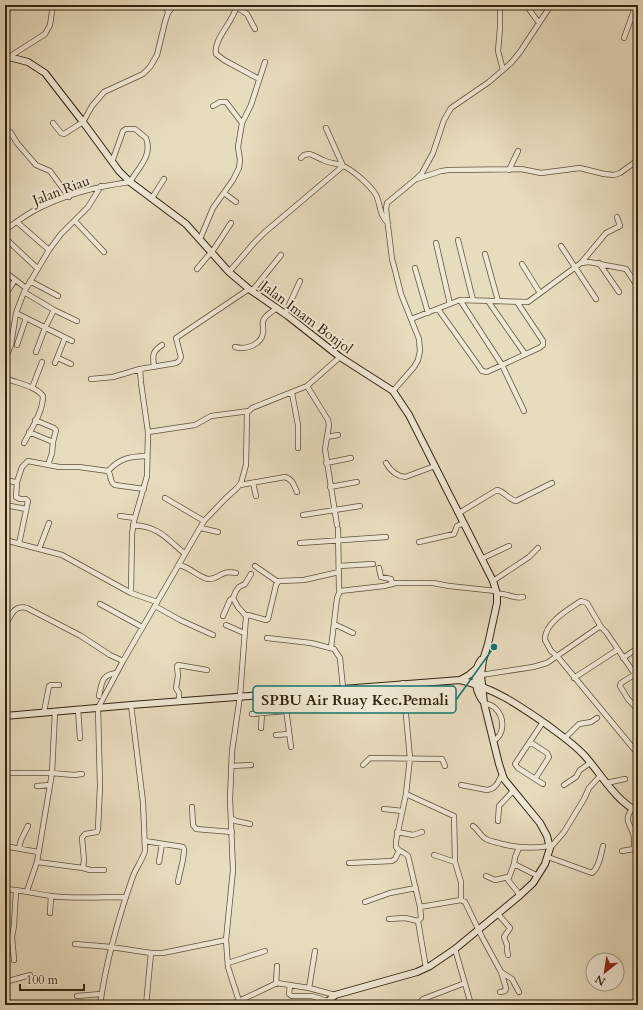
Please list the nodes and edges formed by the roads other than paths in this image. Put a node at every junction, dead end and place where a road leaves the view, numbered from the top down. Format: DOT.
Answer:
graph roads {
  1 [pos="54,5"];
  2 [pos="166,5"];
  3 [pos="174,5"];
  4 [pos="500,5"];
  5 [pos="526,5"];
  6 [pos="551,5"];
  7 [pos="636,5"];
  8 [pos="236,6"];
  9 [pos="168,13"];
  10 [pos="631,18"];
  11 [pos="638,20"];
  12 [pos="539,23"];
  13 [pos="255,29"];
  14 [pos="624,38"];
  15 [pos="7,57"];
  16 [pos="265,62"];
  17 [pos="503,70"];
  18 [pos="259,79"];
  19 [pos="213,106"];
  20 [pos="83,122"];
  21 [pos="53,123"];
  22 [pos="242,123"];
  23 [pos="5,128"];
  24 [pos="326,128"];
  25 [pos="518,151"];
  26 [pos="301,158"];
  27 [pos="638,160"];
  28 [pos="112,162"];
  29 [pos="343,166"];
  30 [pos="509,170"];
  31 [pos="164,179"];
  32 [pos="416,179"];
  33 [pos="130,182"];
  34 [pos="101,186"];
  35 [pos="224,193"];
  36 [pos="69,197"];
  37 [pos="152,198"];
  38 [pos="236,202"];
  39 [pos="617,217"];
  40 [pos="75,221"];
  41 [pos="17,222"];
  42 [pos="231,222"];
  43 [pos="388,223"];
  44 [pos="5,230"];
  45 [pos="5,238"];
  46 [pos="200,239"];
  47 [pos="458,240"];
  48 [pos="436,243"];
  49 [pos="560,246"];
  50 [pos="49,250"];
  51 [pos="104,252"];
  52 [pos="212,252"];
  53 [pos="486,254"];
  54 [pos="281,255"];
  55 [pos="580,263"];
  56 [pos="600,263"];
  57 [pos="522,264"];
  58 [pos="37,268"];
  59 [pos="415,268"];
  60 [pos="575,268"];
  61 [pos="197,269"];
  62 [pos="5,272"];
  63 [pos="229,272"];
  64 [pos="15,280"];
  65 [pos="300,280"];
  66 [pos="30,281"];
  67 [pos="638,286"];
  68 [pos="25,290"];
  69 [pos="250,290"];
  70 [pos="619,292"];
  71 [pos="540,293"];
  72 [pos="5,295"];
  73 [pos="58,296"];
  74 [pos="596,299"];
  75 [pos="460,300"];
  76 [pos="473,300"];
  77 [pos="488,300"];
  78 [pos="498,301"];
  79 [pos="517,302"];
  80 [pos="450,304"];
  81 [pos="277,308"];
  82 [pos="438,309"];
  83 [pos="54,310"];
  84 [pos="428,313"];
  85 [pos="16,314"];
  86 [pos="285,314"];
  87 [pos="26,318"];
  88 [pos="411,320"];
  89 [pos="77,321"];
  90 [pos="45,328"];
  91 [pos="5,334"];
  92 [pos="12,338"];
  93 [pos="65,338"];
  94 [pos="72,341"];
  95 [pos="17,345"];
  96 [pos="162,345"];
  97 [pos="235,347"];
  98 [pos="36,352"];
  99 [pos="525,354"];
  100 [pos="58,358"];
  101 [pos="340,358"];
  102 [pos="5,360"];
  103 [pos="42,362"];
  104 [pos="56,363"];
  105 [pos="71,364"];
  106 [pos="502,365"];
  107 [pos="154,367"];
  108 [pos="140,369"];
  109 [pos="5,378"];
  110 [pos="91,379"];
  111 [pos="307,386"];
  112 [pos="32,388"];
  113 [pos="393,392"];
  114 [pos="292,394"];
  115 [pos="249,411"];
  116 [pos="524,411"];
  117 [pos="35,420"];
  118 [pos="29,432"];
  119 [pos="148,432"];
  120 [pos="338,435"];
  121 [pos="327,437"];
  122 [pos="53,442"];
  123 [pos="24,443"];
  124 [pos="298,448"];
  125 [pos="147,456"];
  126 [pos="351,458"];
  127 [pos="326,463"];
  128 [pos="386,463"];
  129 [pos="48,465"];
  130 [pos="435,466"];
  131 [pos="108,471"];
  132 [pos="5,480"];
  133 [pos="16,482"];
  134 [pos="357,482"];
  135 [pos="253,483"];
  136 [pos="552,483"];
  137 [pos="240,485"];
  138 [pos="330,486"];
  139 [pos="144,489"];
  140 [pos="297,492"];
  141 [pos="256,496"];
  142 [pos="165,498"];
  143 [pos="5,505"];
  144 [pos="360,506"];
  145 [pos="26,509"];
  146 [pos="334,510"];
  147 [pos="459,513"];
  148 [pos="303,515"];
  149 [pos="120,516"];
  150 [pos="135,518"];
  151 [pos="204,521"];
  152 [pos="49,523"];
  153 [pos="464,523"];
  154 [pos="133,524"];
  155 [pos="200,528"];
  156 [pos="218,532"];
  157 [pos="386,537"];
  158 [pos="5,540"];
  159 [pos="339,541"];
  160 [pos="420,542"];
  161 [pos="300,543"];
  162 [pos="19,544"];
  163 [pos="509,546"];
  164 [pos="538,548"];
  165 [pos="39,549"];
  166 [pos="185,554"];
  167 [pos="483,558"];
  168 [pos="373,564"];
  169 [pos="179,565"];
  170 [pos="255,566"];
  171 [pos="339,566"];
  172 [pos="379,568"];
  173 [pos="339,572"];
  174 [pos="236,573"];
  175 [pos="251,574"];
  176 [pos="493,581"];
  177 [pos="278,582"];
  178 [pos="392,584"];
  179 [pos="340,591"];
  180 [pos="496,592"];
  181 [pos="131,593"];
  182 [pos="524,597"];
  183 [pos="233,598"];
  184 [pos="100,604"];
  185 [pos="156,604"];
  186 [pos="223,616"];
  187 [pos="246,616"];
  188 [pos="334,624"];
  189 [pos="5,625"];
  190 [pos="226,625"];
  191 [pos="142,627"];
  192 [pos="601,627"];
  193 [pos="244,633"];
  194 [pos="353,633"];
  195 [pos="213,635"];
  196 [pos="267,638"];
  197 [pos="332,648"];
  198 [pos="638,648"];
  199 [pos="618,650"];
  200 [pos="485,656"];
  201 [pos="557,656"];
  202 [pos="624,658"];
  203 [pos="123,661"];
  204 [pos="477,668"];
  205 [pos="207,670"];
  206 [pos="116,673"];
  207 [pos="481,675"];
  208 [pos="574,678"];
  209 [pos="460,680"];
  210 [pos="403,684"];
  211 [pos="476,684"];
  212 [pos="59,685"];
  213 [pos="483,686"];
  214 [pos="343,688"];
  215 [pos="284,693"];
  216 [pos="99,696"];
  217 [pos="240,696"];
  218 [pos="179,701"];
  219 [pos="484,702"];
  220 [pos="131,705"];
  221 [pos="98,708"];
  222 [pos="78,709"];
  223 [pos="638,710"];
  224 [pos="55,711"];
  225 [pos="286,711"];
  226 [pos="44,712"];
  227 [pos="262,713"];
  228 [pos="252,714"];
  229 [pos="5,716"];
  230 [pos="597,718"];
  231 [pos="543,722"];
  232 [pos="261,728"];
  233 [pos="289,734"];
  234 [pos="276,735"];
  235 [pos="80,738"];
  236 [pos="565,738"];
  237 [pos="493,741"];
  238 [pos="530,742"];
  239 [pos="291,747"];
  240 [pos="638,754"];
  241 [pos="410,758"];
  242 [pos="590,763"];
  243 [pos="251,765"];
  244 [pos="231,766"];
  245 [pos="363,766"];
  246 [pos="445,766"];
  247 [pos="52,773"];
  248 [pos="5,774"];
  249 [pos="82,774"];
  250 [pos="502,775"];
  251 [pos="600,776"];
  252 [pos="535,779"];
  253 [pos="625,779"];
  254 [pos="606,783"];
  255 [pos="543,784"];
  256 [pos="50,785"];
  257 [pos="461,785"];
  258 [pos="564,785"];
  259 [pos="36,786"];
  260 [pos="513,791"];
  261 [pos="406,794"];
  262 [pos="192,807"];
  263 [pos="384,809"];
  264 [pos="632,809"];
  265 [pos="402,811"];
  266 [pos="638,812"];
  267 [pos="231,818"];
  268 [pos="498,820"];
  269 [pos="250,824"];
  270 [pos="28,826"];
  271 [pos="473,826"];
  272 [pos="232,832"];
  273 [pos="397,832"];
  274 [pos="422,832"];
  275 [pos="145,841"];
  276 [pos="162,844"];
  277 [pos="604,846"];
  278 [pos="6,847"];
  279 [pos="549,847"];
  280 [pos="19,848"];
  281 [pos="519,848"];
  282 [pos="636,848"];
  283 [pos="399,851"];
  284 [pos="622,851"];
  285 [pos="38,852"];
  286 [pos="434,855"];
  287 [pos="5,857"];
  288 [pos="548,857"];
  289 [pos="37,862"];
  290 [pos="159,862"];
  291 [pos="455,862"];
  292 [pos="349,863"];
  293 [pos="514,864"];
  294 [pos="83,868"];
  295 [pos="104,870"];
  296 [pos="486,876"];
  297 [pos="538,876"];
  298 [pos="508,877"];
  299 [pos="178,882"];
  300 [pos="416,888"];
  301 [pos="5,889"];
  302 [pos="16,890"];
  303 [pos="27,891"];
  304 [pos="520,895"];
  305 [pos="51,896"];
  306 [pos="126,897"];
  307 [pos="461,900"];
  308 [pos="365,902"];
  309 [pos="420,907"];
  310 [pos="50,913"];
  311 [pos="498,914"];
  312 [pos="389,919"];
  313 [pos="418,921"];
  314 [pos="479,930"];
  315 [pos="226,940"];
  316 [pos="75,944"];
  317 [pos="111,947"];
  318 [pos="455,949"];
  319 [pos="265,951"];
  320 [pos="315,951"];
  321 [pos="151,953"];
  322 [pos="508,955"];
  323 [pos="14,960"];
  324 [pos="228,963"];
  325 [pos="277,966"];
  326 [pos="426,968"];
  327 [pos="502,972"];
  328 [pos="30,975"];
  329 [pos="5,982"];
  330 [pos="465,982"];
  331 [pos="276,984"];
  332 [pos="290,985"];
  333 [pos="309,988"];
  334 [pos="500,992"];
  335 [pos="519,992"];
  336 [pos="101,994"];
  337 [pos="335,995"];
  338 [pos="77,996"];
  339 [pos="326,1003"];
  340 [pos="100,1005"];
  341 [pos="146,1005"];
  342 [pos="421,1005"];
  343 [pos="470,1005"];
  1 -- 15 [label="street"];
  2 -- 9 [label="street"];
  3 -- 9 [label="street"];
  4 -- 17 [label="street"];
  5 -- 12 [label="street"];
  6 -- 12 [label="street"];
  7 -- 10 [label="street"];
  8 -- 13 [label="street"];
  8 -- 18 [label="street"];
  9 -- 20 [label="street"];
  10 -- 11 [label="street"];
  10 -- 14 [label="street"];
  12 -- 17 [label="street"];
  15 -- 20 [label="main road, Jalan Imam Bonjol"];
  16 -- 18 [label="street"];
  17 -- 32 [label="street"];
  18 -- 22 [label="street"];
  19 -- 22 [label="street"];
  20 -- 21 [label="street"];
  20 -- 28 [label="main road, Jalan Imam Bonjol"];
  22 -- 35 [label="street"];
  23 -- 36 [label="street"];
  24 -- 29 [label="street"];
  25 -- 30 [label="street"];
  26 -- 29 [label="street"];
  27 -- 30 [label="street"];
  28 -- 33 [label="main road, Jalan Imam Bonjol"];
  28 -- 33 [label="street"];
  29 -- 43 [label="street"];
  29 -- 63 [label="street"];
  30 -- 32 [label="street"];
  31 -- 37 [label="street"];
  32 -- 43 [label="street"];
  33 -- 34 [label="street, Jalan Riau"];
  33 -- 37 [label="main road, Jalan Imam Bonjol"];
  34 -- 36 [label="street, Jalan Riau"];
  34 -- 40 [label="street"];
  35 -- 38 [label="street"];
  35 -- 46 [label="street"];
  36 -- 41 [label="street, Jalan Riau"];
  37 -- 46 [label="main road, Jalan Imam Bonjol"];
  39 -- 55 [label="street"];
  40 -- 50 [label="street"];
  40 -- 51 [label="street"];
  41 -- 44 [label="street, Jalan Riau"];
  41 -- 50 [label="street"];
  42 -- 52 [label="street"];
  43 -- 88 [label="street"];
  45 -- 58 [label="street"];
  46 -- 52 [label="main road, Jalan Imam Bonjol"];
  47 -- 76 [label="street"];
  48 -- 80 [label="street"];
  49 -- 60 [label="street"];
  50 -- 58 [label="street"];
  52 -- 61 [label="street"];
  52 -- 63 [label="main road, Jalan Imam Bonjol"];
  53 -- 78 [label="street"];
  54 -- 69 [label="street"];
  55 -- 56 [label="street"];
  55 -- 60 [label="street"];
  56 -- 67 [label="street"];
  56 -- 70 [label="street"];
  57 -- 71 [label="street"];
  58 -- 66 [label="street"];
  59 -- 84 [label="street"];
  60 -- 71 [label="street"];
  60 -- 74 [label="street"];
  62 -- 64 [label="street"];
  63 -- 69 [label="main road, Jalan Imam Bonjol"];
  64 -- 68 [label="street"];
  64 -- 72 [label="street"];
  65 -- 86 [label="street"];
  66 -- 68 [label="street"];
  66 -- 73 [label="street"];
  68 -- 83 [label="street"];
  68 -- 85 [label="street"];
  69 -- 81 [label="main road, Jalan Imam Bonjol"];
  69 -- 107 [label="street"];
  71 -- 79 [label="street"];
  75 -- 76 [label="street"];
  75 -- 80 [label="street"];
  75 -- 106 [label="street"];
  76 -- 77 [label="street"];
  77 -- 78 [label="street"];
  77 -- 99 [label="street"];
  78 -- 79 [label="street"];
  79 -- 99 [label="street"];
  80 -- 82 [label="street"];
  81 -- 86 [label="main road, Jalan Imam Bonjol"];
  81 -- 97 [label="street"];
  82 -- 84 [label="street"];
  82 -- 106 [label="street"];
  83 -- 89 [label="street"];
  83 -- 90 [label="street"];
  84 -- 88 [label="street"];
  85 -- 87 [label="street"];
  85 -- 92 [label="street"];
  86 -- 101 [label="main road, Jalan Imam Bonjol"];
  87 -- 90 [label="street"];
  87 -- 95 [label="street"];
  88 -- 113 [label="street"];
  90 -- 93 [label="street"];
  90 -- 98 [label="street"];
  91 -- 92 [label="street"];
  92 -- 102 [label="street"];
  93 -- 94 [label="street"];
  93 -- 100 [label="street"];
  96 -- 107 [label="street"];
  99 -- 106 [label="street"];
  100 -- 104 [label="street"];
  100 -- 105 [label="street"];
  101 -- 111 [label="street"];
  101 -- 113 [label="main road, Jalan Imam Bonjol"];
  103 -- 112 [label="street"];
  106 -- 116 [label="street"];
  107 -- 108 [label="street"];
  108 -- 110 [label="street"];
  108 -- 119 [label="street"];
  109 -- 112 [label="street"];
  111 -- 114 [label="street"];
  111 -- 121 [label="street"];
  112 -- 117 [label="street"];
  113 -- 130 [label="main road, Jalan Imam Bonjol"];
  114 -- 115 [label="street"];
  114 -- 124 [label="street"];
  115 -- 119 [label="street"];
  115 -- 137 [label="street"];
  117 -- 118 [label="street"];
  117 -- 122 [label="street"];
  118 -- 122 [label="street"];
  118 -- 123 [label="street"];
  119 -- 125 [label="street"];
  120 -- 121 [label="street"];
  121 -- 127 [label="street"];
  122 -- 129 [label="street"];
  125 -- 131 [label="street"];
  125 -- 139 [label="street"];
  126 -- 127 [label="street"];
  127 -- 138 [label="street"];
  128 -- 130 [label="street"];
  129 -- 131 [label="street"];
  129 -- 133 [label="street"];
  130 -- 147 [label="main road, Jalan Imam Bonjol"];
  131 -- 139 [label="street"];
  132 -- 133 [label="street"];
  133 -- 145 [label="street"];
  134 -- 138 [label="street"];
  135 -- 137 [label="street"];
  135 -- 140 [label="street"];
  135 -- 141 [label="street"];
  136 -- 147 [label="street"];
  137 -- 151 [label="street"];
  138 -- 146 [label="street"];
  139 -- 150 [label="street"];
  142 -- 151 [label="street"];
  143 -- 145 [label="street"];
  144 -- 146 [label="street"];
  145 -- 162 [label="street"];
  146 -- 148 [label="street"];
  146 -- 159 [label="street"];
  147 -- 153 [label="main road, Jalan Imam Bonjol"];
  149 -- 150 [label="street"];
  150 -- 154 [label="street"];
  151 -- 155 [label="street"];
  152 -- 165 [label="street"];
  153 -- 160 [label="street"];
  153 -- 167 [label="main road, Jalan Imam Bonjol"];
  154 -- 166 [label="street"];
  154 -- 181 [label="street"];
  155 -- 156 [label="street"];
  155 -- 166 [label="street"];
  157 -- 159 [label="street"];
  158 -- 162 [label="street"];
  159 -- 161 [label="street"];
  159 -- 171 [label="street"];
  162 -- 165 [label="street"];
  163 -- 167 [label="street"];
  164 -- 176 [label="street"];
  165 -- 181 [label="street"];
  166 -- 169 [label="street"];
  167 -- 176 [label="main road, Jalan Imam Bonjol"];
  168 -- 171 [label="street"];
  169 -- 174 [label="street"];
  169 -- 185 [label="street"];
  170 -- 177 [label="street"];
  171 -- 173 [label="street"];
  172 -- 178 [label="street"];
  173 -- 177 [label="street"];
  173 -- 179 [label="street"];
  175 -- 183 [label="street"];
  176 -- 180 [label="main road, Jalan Imam Bonjol"];
  177 -- 187 [label="street"];
  178 -- 179 [label="street"];
  178 -- 180 [label="street"];
  179 -- 188 [label="street"];
  180 -- 182 [label="street"];
  180 -- 200 [label="main road, Jalan Imam Bonjol"];
  181 -- 185 [label="street"];
  183 -- 186 [label="street"];
  183 -- 187 [label="street"];
  184 -- 191 [label="street"];
  185 -- 191 [label="street"];
  185 -- 195 [label="street"];
  187 -- 193 [label="street"];
  188 -- 194 [label="street"];
  188 -- 197 [label="street"];
  189 -- 203 [label="street"];
  190 -- 193 [label="street"];
  191 -- 203 [label="street"];
  192 -- 199 [label="street"];
  192 -- 201 [label="street"];
  192 -- 201 [label="street"];
  193 -- 217 [label="street"];
  196 -- 197 [label="street"];
  197 -- 214 [label="street"];
  198 -- 202 [label="street"];
  199 -- 202 [label="street"];
  199 -- 208 [label="street"];
  200 -- 204 [label="main road, Jalan Imam Bonjol"];
  200 -- 207 [label="main road, Jalan Imam Bonjol"];
  201 -- 207 [label="street"];
  201 -- 208 [label="street"];
  202 -- 223 [label="street"];
  203 -- 206 [label="street"];
  204 -- 209 [label="main road"];
  204 -- 211 [label="main road"];
  205 -- 218 [label="street"];
  206 -- 216 [label="street"];
  206 -- 221 [label="street"];
  207 -- 213 [label="main road, Jalan Imam Bonjol"];
  208 -- 240 [label="street"];
  209 -- 210 [label="main road"];
  209 -- 211 [label="main road"];
  210 -- 214 [label="main road"];
  210 -- 241 [label="street"];
  211 -- 213 [label="main road"];
  211 -- 219 [label="main road"];
  212 -- 226 [label="street"];
  213 -- 219 [label="main road, Jalan Imam Bonjol"];
  213 -- 231 [label="main road"];
  214 -- 215 [label="main road"];
  215 -- 217 [label="main road"];
  215 -- 225 [label="street"];
  217 -- 218 [label="main road"];
  217 -- 244 [label="street"];
  218 -- 220 [label="main road"];
  219 -- 237 [label="main road"];
  219 -- 237 [label="street"];
  220 -- 221 [label="main road"];
  220 -- 275 [label="street"];
  221 -- 222 [label="main road"];
  221 -- 294 [label="street"];
  222 -- 224 [label="main road"];
  222 -- 235 [label="street"];
  224 -- 226 [label="main road"];
  224 -- 247 [label="street"];
  225 -- 227 [label="street"];
  225 -- 233 [label="street"];
  226 -- 229 [label="main road"];
  227 -- 228 [label="street"];
  227 -- 232 [label="street"];
  230 -- 236 [label="street"];
  231 -- 236 [label="main road"];
  231 -- 238 [label="street"];
  233 -- 234 [label="street"];
  233 -- 239 [label="street"];
  236 -- 242 [label="main road"];
  237 -- 250 [label="main road"];
  238 -- 252 [label="street"];
  238 -- 252 [label="street"];
  241 -- 245 [label="street"];
  241 -- 246 [label="street"];
  241 -- 261 [label="street"];
  242 -- 251 [label="main road"];
  242 -- 258 [label="street"];
  243 -- 244 [label="street"];
  244 -- 267 [label="street"];
  247 -- 248 [label="street"];
  247 -- 249 [label="street"];
  247 -- 256 [label="street"];
  250 -- 257 [label="street"];
  250 -- 260 [label="main road"];
  251 -- 254 [label="main road"];
  251 -- 279 [label="street"];
  252 -- 255 [label="street"];
  253 -- 254 [label="street"];
  254 -- 264 [label="main road"];
  256 -- 259 [label="street"];
  256 -- 285 [label="street"];
  260 -- 268 [label="street"];
  260 -- 279 [label="main road"];
  261 -- 265 [label="street"];
  261 -- 291 [label="street"];
  262 -- 272 [label="street"];
  263 -- 265 [label="street"];
  264 -- 266 [label="main road"];
  264 -- 282 [label="street"];
  265 -- 273 [label="street"];
  267 -- 269 [label="street"];
  267 -- 272 [label="street"];
  270 -- 280 [label="street"];
  271 -- 281 [label="street"];
  272 -- 315 [label="street"];
  273 -- 274 [label="street"];
  273 -- 283 [label="street"];
  275 -- 276 [label="street"];
  275 -- 306 [label="street"];
  276 -- 290 [label="street"];
  276 -- 299 [label="street"];
  277 -- 288 [label="street"];
  278 -- 280 [label="street"];
  278 -- 287 [label="street"];
  279 -- 281 [label="street"];
  279 -- 288 [label="main road"];
  280 -- 285 [label="street"];
  281 -- 293 [label="street"];
  282 -- 284 [label="street"];
  283 -- 292 [label="street"];
  283 -- 300 [label="street"];
  285 -- 289 [label="street"];
  286 -- 291 [label="street"];
  288 -- 297 [label="main road"];
  289 -- 294 [label="street"];
  289 -- 303 [label="street"];
  291 -- 307 [label="street"];
  293 -- 297 [label="street"];
  293 -- 298 [label="street"];
  294 -- 295 [label="street"];
  296 -- 298 [label="street"];
  297 -- 304 [label="main road"];
  298 -- 304 [label="street"];
  300 -- 308 [label="street"];
  300 -- 309 [label="street"];
  301 -- 302 [label="street"];
  302 -- 303 [label="street"];
  302 -- 323 [label="street"];
  303 -- 305 [label="street"];
  304 -- 311 [label="main road"];
  305 -- 306 [label="street"];
  305 -- 310 [label="street"];
  306 -- 317 [label="street"];
  307 -- 309 [label="street"];
  307 -- 314 [label="street"];
  309 -- 313 [label="street"];
  311 -- 314 [label="main road"];
  311 -- 322 [label="street"];
  312 -- 313 [label="street"];
  313 -- 326 [label="street"];
  314 -- 318 [label="main road"];
  314 -- 327 [label="street"];
  315 -- 321 [label="street"];
  315 -- 324 [label="street"];
  316 -- 317 [label="street"];
  317 -- 321 [label="street"];
  317 -- 336 [label="street"];
  318 -- 326 [label="main road"];
  318 -- 330 [label="street"];
  319 -- 324 [label="street"];
  320 -- 333 [label="street"];
  321 -- 341 [label="street"];
  324 -- 331 [label="street"];
  325 -- 331 [label="street"];
  326 -- 337 [label="main road"];
  327 -- 334 [label="street"];
  327 -- 335 [label="street"];
  328 -- 329 [label="street"];
  330 -- 342 [label="street"];
  330 -- 343 [label="street"];
  331 -- 332 [label="street"];
  332 -- 333 [label="street"];
  332 -- 339 [label="street"];
  333 -- 337 [label="street"];
  336 -- 338 [label="street"];
  336 -- 340 [label="street"];
  337 -- 339 [label="main road"];
}
